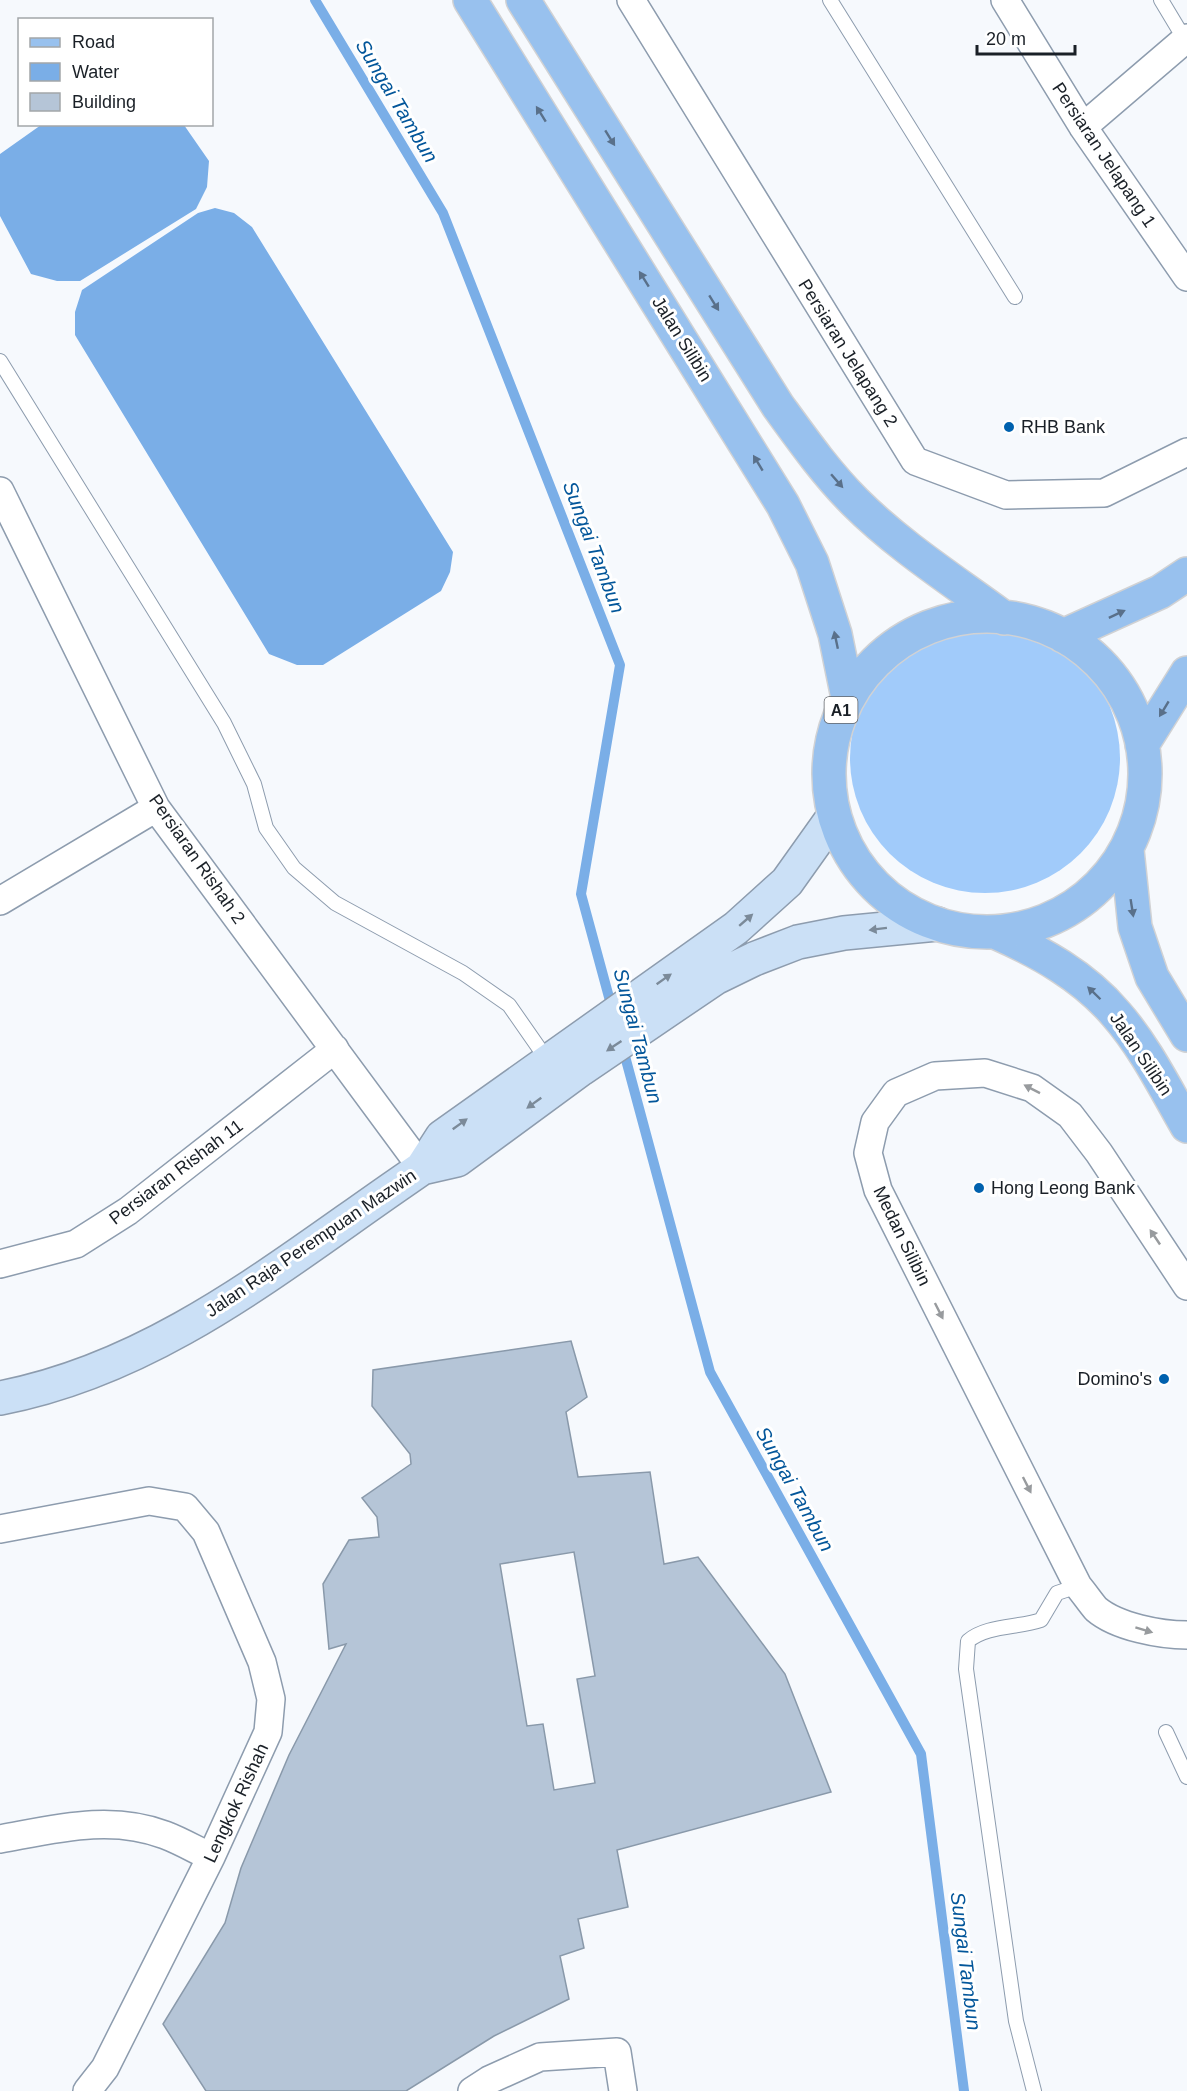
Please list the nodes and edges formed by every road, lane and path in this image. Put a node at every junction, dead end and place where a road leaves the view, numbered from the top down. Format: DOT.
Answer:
graph roads {
  1 [pos="470,0"];
  2 [pos="523,0"];
  3 [pos="631,0"];
  4 [pos="830,0"];
  5 [pos="1005,0"];
  6 [pos="1161,0"];
  7 [pos="1186,39"];
  8 [pos="1083,127"];
  9 [pos="1187,278"];
  10 [pos="1015,297"];
  11 [pos="0,361"];
  12 [pos="1187,452"];
  13 [pos="0,491"];
  14 [pos="1187,574"];
  15 [pos="1004,618"];
  16 [pos="1063,636"];
  17 [pos="1187,674"];
  18 [pos="848,698"];
  19 [pos="1142,746"];
  20 [pos="156,808"];
  21 [pos="834,816"];
  22 [pos="1127,849"];
  23 [pos="0,901"];
  24 [pos="937,924"];
  25 [pos="995,932"];
  26 [pos="707,966"];
  27 [pos="1187,1035"];
  28 [pos="335,1049"];
  29 [pos="565,1059"];
  30 [pos="1187,1126"];
  31 [pos="422,1168"];
  32 [pos="0,1264"];
  33 [pos="1187,1286"];
  34 [pos="0,1398"];
  35 [pos="0,1530"];
  36 [pos="1078,1586"];
  37 [pos="1187,1635"];
  38 [pos="1166,1732"];
  39 [pos="1187,1777"];
  40 [pos="0,1839"];
  41 [pos="211,1857"];
  42 [pos="87,2091"];
  43 [pos="472,2091"];
  44 [pos="623,2091"];
  45 [pos="1034,2091"];
  18 -- 1 [label="main road, Jalan Silibin, one-way"];
  2 -- 15 [label="main road, one-way"];
  3 -- 12 [label="street, Persiaran Jelapang 2"];
  4 -- 10 [label="lane"];
  5 -- 8 [label="street, Persiaran Jelapang 1"];
  6 -- 7 [label="lane"];
  7 -- 8 [label="street"];
  8 -- 9 [label="street, Persiaran Jelapang 1"];
  11 -- 29 [label="lane"];
  13 -- 20 [label="street, Persiaran Rishah 2"];
  16 -- 14 [label="main road, one-way"];
  15 -- 16 [label="main road, A1"];
  15 -- 18 [label="main road, A1"];
  16 -- 19 [label="main road, A1"];
  17 -- 19 [label="main road, one-way"];
  18 -- 21 [label="main road, A1"];
  19 -- 22 [label="main road, A1"];
  20 -- 23 [label="street"];
  20 -- 28 [label="street, Persiaran Rishah 2"];
  21 -- 24 [label="main road, A1"];
  26 -- 21 [label="main road, Jalan Raja Perempuan Mazwin, one-way"];
  22 -- 25 [label="main road, A1"];
  22 -- 27 [label="main road, A1, one-way"];
  24 -- 25 [label="main road, A1"];
  24 -- 26 [label="main road, Jalan Raja Perempuan Mazwin, one-way"];
  30 -- 25 [label="main road, Jalan Silibin / A1, one-way"];
  26 -- 29 [label="main road, Jalan Raja Perempuan Mazwin"];
  28 -- 31 [label="street, Persiaran Rishah 2"];
  28 -- 32 [label="street, Persiaran Rishah 11"];
  29 -- 31 [label="main road, Jalan Raja Perempuan Mazwin"];
  31 -- 34 [label="main road, Jalan Raja Perempuan Mazwin"];
  33 -- 36 [label="street, Medan Silibin, one-way"];
  35 -- 41 [label="street, Lengkok Rishah"];
  36 -- 37 [label="street, Medan Silibin, one-way"];
  36 -- 45 [label="lane"];
  38 -- 39 [label="lane"];
  40 -- 41 [label="street"];
  41 -- 42 [label="street, Lengkok Rishah"];
  43 -- 44 [label="street"];
}
